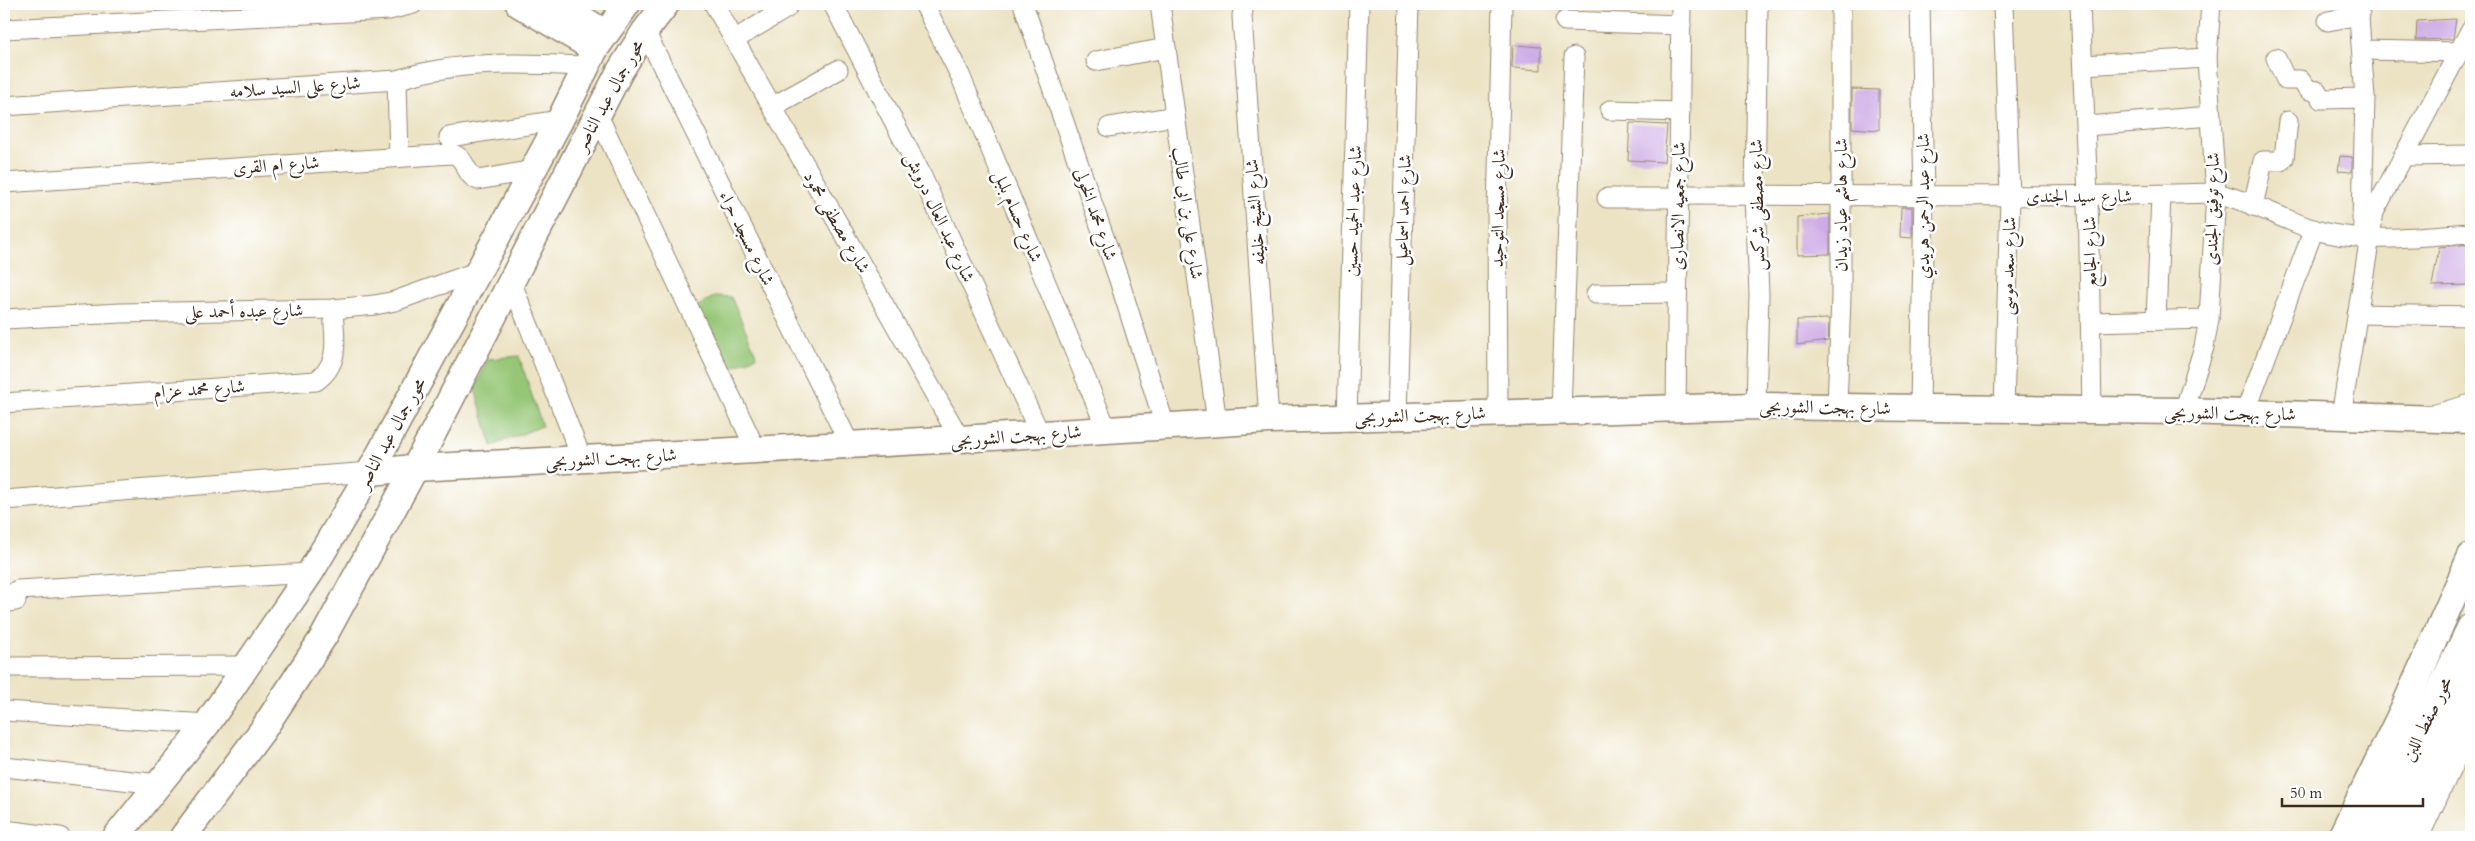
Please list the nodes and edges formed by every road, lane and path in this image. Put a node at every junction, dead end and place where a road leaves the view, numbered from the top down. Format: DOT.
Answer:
graph roads {
  1 [pos="413,4"];
  2 [pos="519,4"];
  3 [pos="558,4"];
  4 [pos="627,4"];
  5 [pos="666,4"];
  6 [pos="714,4"];
  7 [pos="833,4"];
  8 [pos="924,4"];
  9 [pos="1023,4"];
  10 [pos="1160,4"];
  11 [pos="1244,4"];
  12 [pos="1359,4"];
  13 [pos="1409,4"];
  14 [pos="1502,4"];
  15 [pos="1681,4"];
  16 [pos="1758,4"];
  17 [pos="1840,4"];
  18 [pos="1920,4"];
  19 [pos="2003,4"];
  20 [pos="2080,4"];
  21 [pos="2211,4"];
  22 [pos="787,8"];
  23 [pos="2359,10"];
  24 [pos="2328,20"];
  25 [pos="1565,22"];
  26 [pos="1681,25"];
  27 [pos="4,29"];
  28 [pos="2471,29"];
  29 [pos="645,31"];
  30 [pos="734,40"];
  31 [pos="1166,48"];
  32 [pos="595,50"];
  33 [pos="2363,50"];
  34 [pos="2459,52"];
  35 [pos="1574,57"];
  36 [pos="2207,58"];
  37 [pos="2276,58"];
  38 [pos="1096,61"];
  39 [pos="2083,65"];
  40 [pos="838,70"];
  41 [pos="397,80"];
  42 [pos="2366,98"];
  43 [pos="4,106"];
  44 [pos="772,107"];
  45 [pos="1610,110"];
  46 [pos="1680,112"];
  47 [pos="598,113"];
  48 [pos="1175,116"];
  49 [pos="2211,116"];
  50 [pos="560,120"];
  51 [pos="2288,122"];
  52 [pos="2086,126"];
  53 [pos="1109,127"];
  54 [pos="449,137"];
  55 [pos="399,156"];
  56 [pos="2403,156"];
  57 [pos="2471,156"];
  58 [pos="533,170"];
  59 [pos="4,183"];
  60 [pos="2216,193"];
  61 [pos="1924,194"];
  62 [pos="1755,195"];
  63 [pos="2161,195"];
  64 [pos="1679,196"];
  65 [pos="1841,196"];
  66 [pos="2010,196"];
  67 [pos="2088,197"];
  68 [pos="1607,198"];
  69 [pos="2253,206"];
  70 [pos="2314,230"];
  71 [pos="2471,233"];
  72 [pos="2370,238"];
  73 [pos="479,271"];
  74 [pos="511,281"];
  75 [pos="1677,293"];
  76 [pos="1596,294"];
  77 [pos="333,309"];
  78 [pos="2357,314"];
  79 [pos="2471,316"];
  80 [pos="4,319"];
  81 [pos="2209,319"];
  82 [pos="2156,320"];
  83 [pos="2092,322"];
  84 [pos="4,403"];
  85 [pos="2471,404"];
  86 [pos="1756,406"];
  87 [pos="1837,407"];
  88 [pos="1676,408"];
  89 [pos="1920,408"];
  90 [pos="2004,409"];
  91 [pos="2092,410"];
  92 [pos="2184,411"];
  93 [pos="1562,412"];
  94 [pos="1498,413"];
  95 [pos="2245,413"];
  96 [pos="1397,416"];
  97 [pos="2340,416"];
  98 [pos="1347,418"];
  99 [pos="2422,418"];
  100 [pos="1270,420"];
  101 [pos="2471,420"];
  102 [pos="1217,423"];
  103 [pos="1165,426"];
  104 [pos="1107,430"];
  105 [pos="1040,434"];
  106 [pos="960,439"];
  107 [pos="850,445"];
  108 [pos="756,450"];
  109 [pos="582,459"];
  110 [pos="415,468"];
  111 [pos="370,472"];
  112 [pos="4,500"];
  113 [pos="2471,556"];
  114 [pos="310,573"];
  115 [pos="10,597"];
  116 [pos="2471,628"];
  117 [pos="247,666"];
  118 [pos="8,667"];
  119 [pos="2471,679"];
  120 [pos="4,711"];
  121 [pos="2471,716"];
  122 [pos="207,724"];
  123 [pos="2471,762"];
  124 [pos="4,767"];
  125 [pos="159,784"];
  126 [pos="4,830"];
  127 [pos="60,837"];
  128 [pos="116,837"];
  129 [pos="183,837"];
  130 [pos="2341,837"];
  131 [pos="2370,837"];
  132 [pos="2398,837"];
  133 [pos="2414,837"];
  134 [pos="2435,837"];
  1 -- 27 [label="street"];
  2 -- 32 [label="street"];
  3 -- 32 [label="street"];
  4 -- 32 [label="street, محور جمال عبد الناصر"];
  5 -- 29 [label="street, محور جمال عبد الناصر"];
  6 -- 30 [label="street, شارع مصطفى محمود"];
  7 -- 105 [label="street, شارع عبد العال درويش"];
  8 -- 104 [label="street, شارع حسام بلبل"];
  9 -- 103 [label="street, شارع محمد الخولى"];
  10 -- 31 [label="street, شارع على بن ابى طالب"];
  11 -- 100 [label="street, شارع الشيخ خليفه"];
  12 -- 98 [label="street, شارع عبد الحميد حسين"];
  13 -- 96 [label="street, شارع احمد اسماعيل"];
  14 -- 94 [label="street, شارع مسجد التوحيد"];
  15 -- 26 [label="street, شارع جمعيه الانصارى"];
  16 -- 62 [label="street, شارع مصطفى شركس"];
  17 -- 65 [label="street, شارع هاشم عياد زيدان"];
  18 -- 61 [label="street, شارع عبد الرحمن هريدي"];
  19 -- 66 [label="street, شارع سعد موسى"];
  20 -- 39 [label="street, شارع الجامع"];
  21 -- 36 [label="street, شارع توفيق الجندى"];
  22 -- 30 [label="street"];
  23 -- 24 [label="street"];
  23 -- 33 [label="street"];
  25 -- 26 [label="street"];
  26 -- 46 [label="street, شارع جمعيه الانصارى"];
  28 -- 34 [label="street"];
  29 -- 47 [label="street, محور جمال عبد الناصر"];
  29 -- 107 [label="street, شارع مسجد حراء"];
  30 -- 44 [label="street, شارع مصطفى محمود"];
  31 -- 38 [label="street"];
  31 -- 48 [label="street, شارع على بن ابى طالب"];
  32 -- 41 [label="street, شارع على السيد سلامه"];
  32 -- 50 [label="street, محور جمال عبد الناصر"];
  33 -- 34 [label="street"];
  33 -- 42 [label="street"];
  34 -- 56 [label="street"];
  35 -- 93 [label="street"];
  36 -- 39 [label="street"];
  36 -- 49 [label="street, شارع توفيق الجندى"];
  37 -- 42 [label="street"];
  39 -- 52 [label="street, شارع الجامع"];
  40 -- 44 [label="street"];
  41 -- 43 [label="street, شارع على السيد سلامه"];
  41 -- 55 [label="street"];
  42 -- 72 [label="street"];
  44 -- 106 [label="street, شارع مصطفى محمود"];
  45 -- 46 [label="street"];
  46 -- 64 [label="street, شارع جمعيه الانصارى"];
  47 -- 74 [label="street, محور جمال عبد الناصر"];
  47 -- 108 [label="street"];
  48 -- 53 [label="street"];
  48 -- 102 [label="street, شارع على بن ابى طالب"];
  49 -- 52 [label="street"];
  49 -- 60 [label="street, شارع توفيق الجندى"];
  50 -- 54 [label="street"];
  50 -- 58 [label="street, محور جمال عبد الناصر"];
  51 -- 69 [label="street"];
  52 -- 67 [label="street, شارع الجامع"];
  55 -- 58 [label="street, شارع ام القرى"];
  55 -- 59 [label="street, شارع ام القرى"];
  56 -- 57 [label="street"];
  56 -- 72 [label="street"];
  58 -- 73 [label="street, محور جمال عبد الناصر"];
  60 -- 63 [label="street, شارع سيد الجندى"];
  60 -- 69 [label="street, شارع سيد الجندى"];
  60 -- 81 [label="street, شارع توفيق الجندى"];
  61 -- 65 [label="street, شارع سيد الجندى"];
  61 -- 66 [label="street, شارع سيد الجندى"];
  61 -- 89 [label="street, شارع عبد الرحمن هريدي"];
  62 -- 64 [label="street, شارع سيد الجندى"];
  62 -- 65 [label="street, شارع سيد الجندى"];
  62 -- 86 [label="street, شارع مصطفى شركس"];
  63 -- 67 [label="street, شارع سيد الجندى"];
  63 -- 82 [label="street"];
  64 -- 68 [label="street, شارع سيد الجندى"];
  64 -- 75 [label="street, شارع جمعيه الانصارى"];
  65 -- 87 [label="street, شارع هاشم عياد زيدان"];
  66 -- 67 [label="street, شارع سيد الجندى"];
  66 -- 90 [label="street, شارع سعد موسى"];
  67 -- 83 [label="street, شارع الجامع"];
  69 -- 70 [label="street, شارع سيد الجندى"];
  70 -- 72 [label="street, شارع سيد الجندى"];
  70 -- 95 [label="street"];
  71 -- 72 [label="street, شارع سيد الجندى"];
  72 -- 78 [label="street"];
  73 -- 77 [label="street, شارع عبده أحمد على"];
  73 -- 111 [label="street, محور جمال عبد الناصر"];
  74 -- 109 [label="street"];
  74 -- 110 [label="street, محور جمال عبد الناصر"];
  75 -- 76 [label="street"];
  75 -- 88 [label="street, شارع جمعيه الانصارى"];
  77 -- 80 [label="street, شارع عبده أحمد على"];
  77 -- 84 [label="street, شارع محمد عزام"];
  78 -- 79 [label="street"];
  78 -- 97 [label="street"];
  81 -- 82 [label="street"];
  81 -- 92 [label="street, شارع توفيق الجندى"];
  82 -- 83 [label="street"];
  83 -- 91 [label="street, شارع الجامع"];
  85 -- 99 [label="street"];
  86 -- 87 [label="street, شارع بهجت الشوربجى"];
  86 -- 88 [label="street, شارع بهجت الشوربجى"];
  87 -- 89 [label="street, شارع بهجت الشوربجى"];
  88 -- 93 [label="street, شارع بهجت الشوربجى"];
  89 -- 90 [label="street, شارع بهجت الشوربجى"];
  90 -- 91 [label="street, شارع بهجت الشوربجى"];
  91 -- 92 [label="street, شارع بهجت الشوربجى"];
  92 -- 95 [label="street, شارع بهجت الشوربجى"];
  93 -- 94 [label="street, شارع بهجت الشوربجى"];
  94 -- 96 [label="street, شارع بهجت الشوربجى"];
  95 -- 97 [label="street, شارع بهجت الشوربجى"];
  96 -- 98 [label="street, شارع بهجت الشوربجى"];
  97 -- 99 [label="street, شارع بهجت الشوربجى"];
  98 -- 100 [label="street, شارع بهجت الشوربجى"];
  99 -- 101 [label="street, شارع بهجت الشوربجى"];
  100 -- 102 [label="street, شارع بهجت الشوربجى"];
  102 -- 103 [label="street, شارع بهجت الشوربجى"];
  103 -- 104 [label="street, شارع بهجت الشوربجى"];
  104 -- 105 [label="street, شارع بهجت الشوربجى"];
  105 -- 106 [label="street, شارع بهجت الشوربجى"];
  106 -- 107 [label="street, شارع بهجت الشوربجى"];
  107 -- 108 [label="street, شارع بهجت الشوربجى"];
  108 -- 109 [label="street, شارع بهجت الشوربجى"];
  109 -- 110 [label="street, شارع بهجت الشوربجى"];
  110 -- 111 [label="street, شارع بهجت الشوربجى"];
  110 -- 129 [label="street, محور جمال عبد الناصر"];
  111 -- 112 [label="street"];
  111 -- 114 [label="street, محور جمال عبد الناصر"];
  113 -- 130 [label="street"];
  114 -- 115 [label="street"];
  114 -- 117 [label="street, محور جمال عبد الناصر"];
  116 -- 131 [label="main road, محور صفط اللبن"];
  117 -- 118 [label="street"];
  117 -- 122 [label="street, محور جمال عبد الناصر"];
  119 -- 132 [label="street"];
  120 -- 122 [label="street"];
  121 -- 133 [label="main road"];
  122 -- 125 [label="street, محور جمال عبد الناصر"];
  123 -- 134 [label="main road"];
  124 -- 125 [label="street"];
  125 -- 128 [label="street, محور جمال عبد الناصر"];
  126 -- 127 [label="street"];
}
